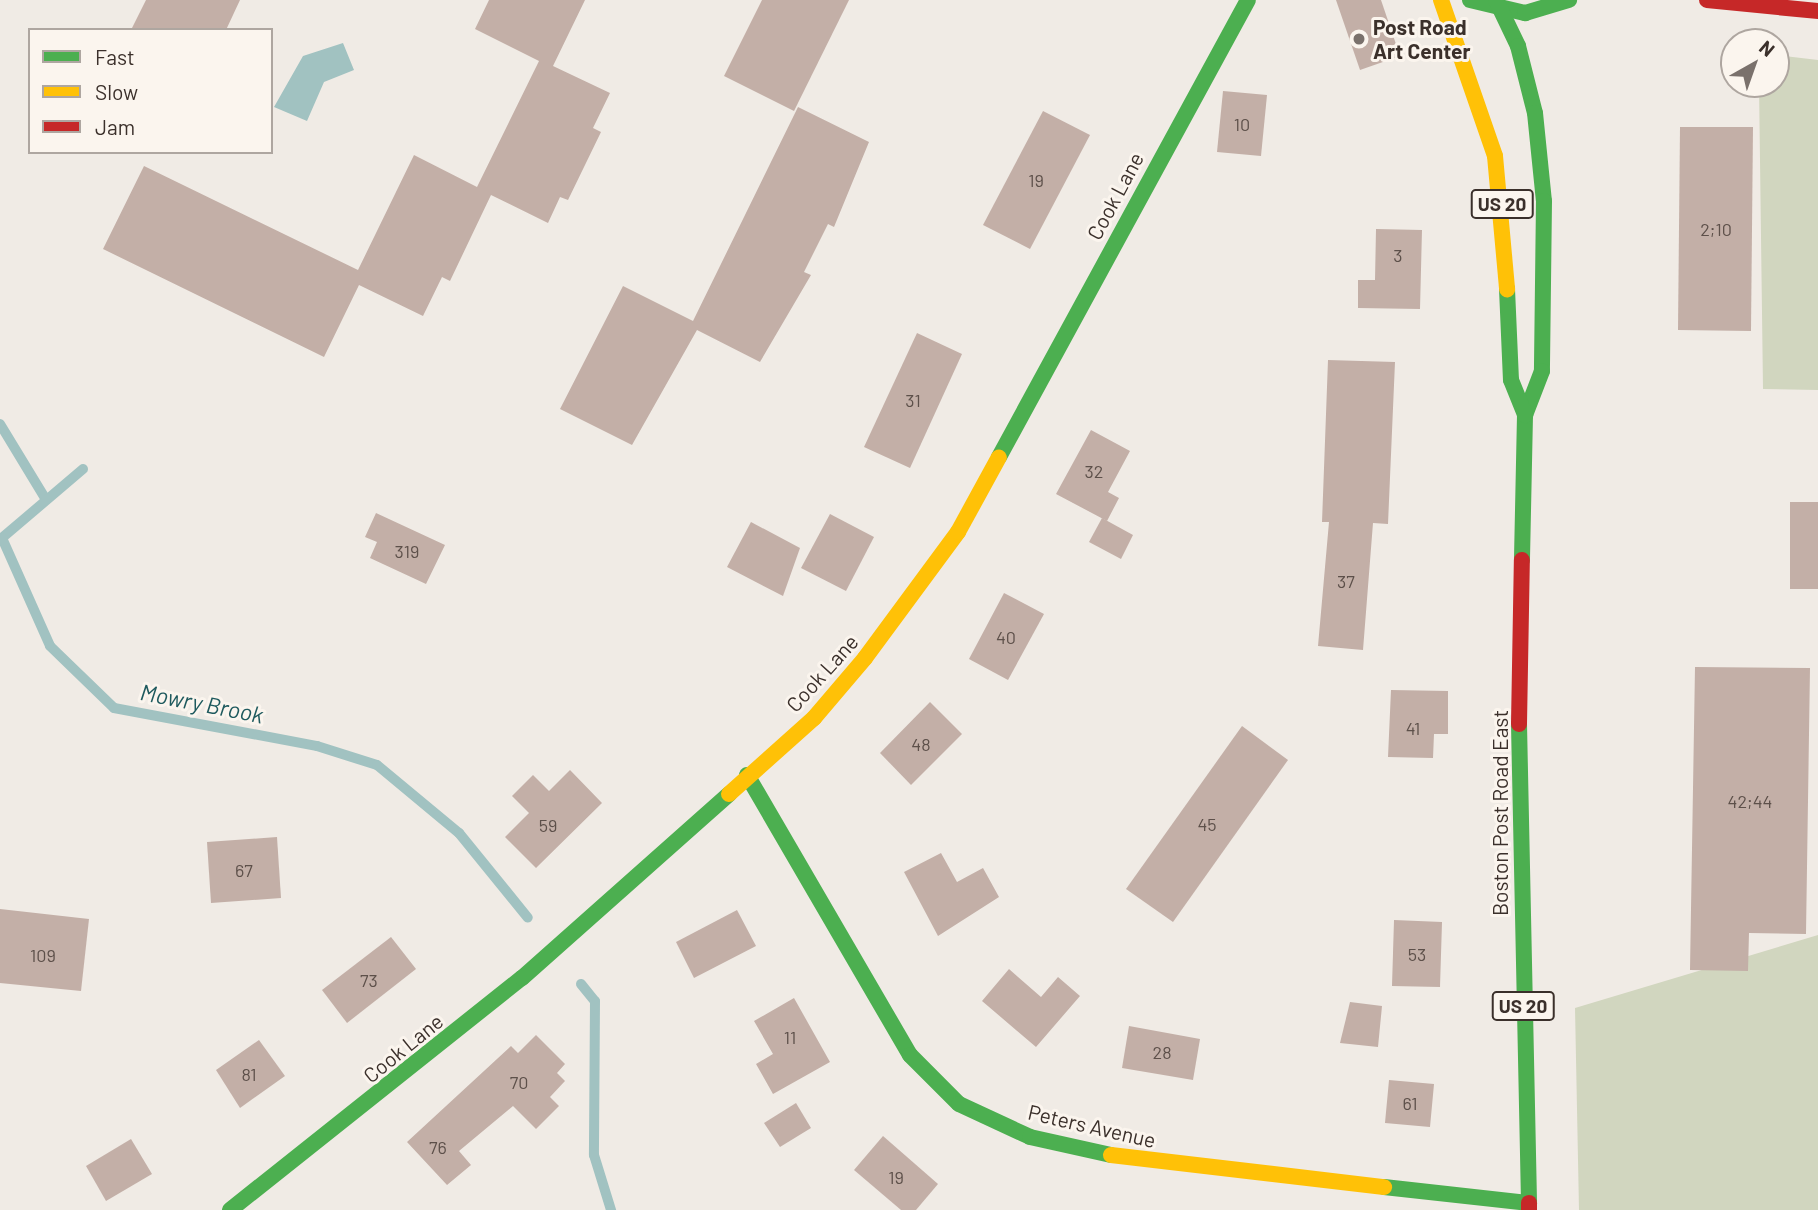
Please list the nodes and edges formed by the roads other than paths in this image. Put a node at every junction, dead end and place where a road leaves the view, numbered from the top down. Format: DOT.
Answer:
graph roads {
  1 [pos="1248,0"];
  2 [pos="1441,0"];
  3 [pos="1471,0"];
  4 [pos="1569,0"];
  5 [pos="1707,0"];
  6 [pos="1497,3"];
  7 [pos="1818,11"];
  8 [pos="1461,44"];
  9 [pos="1525,415"];
  10 [pos="747,775"];
  11 [pos="1529,1207"];
  12 [pos="230,1210"];
  1 -- 10 [label="street, Cook Lane"];
  2 -- 8 [label="street, Boston Post Road East / US 20"];
  3 -- 6 [label="street"];
  3 -- 8 [label="street"];
  4 -- 6 [label="street"];
  5 -- 7 [label="street"];
  6 -- 9 [label="street, Boston Post Road East / US 20"];
  8 -- 9 [label="street, Boston Post Road East / US 20"];
  9 -- 11 [label="street, Boston Post Road East / US 20"];
  10 -- 11 [label="street, Peters Avenue"];
  10 -- 12 [label="street, Cook Lane"];
}
